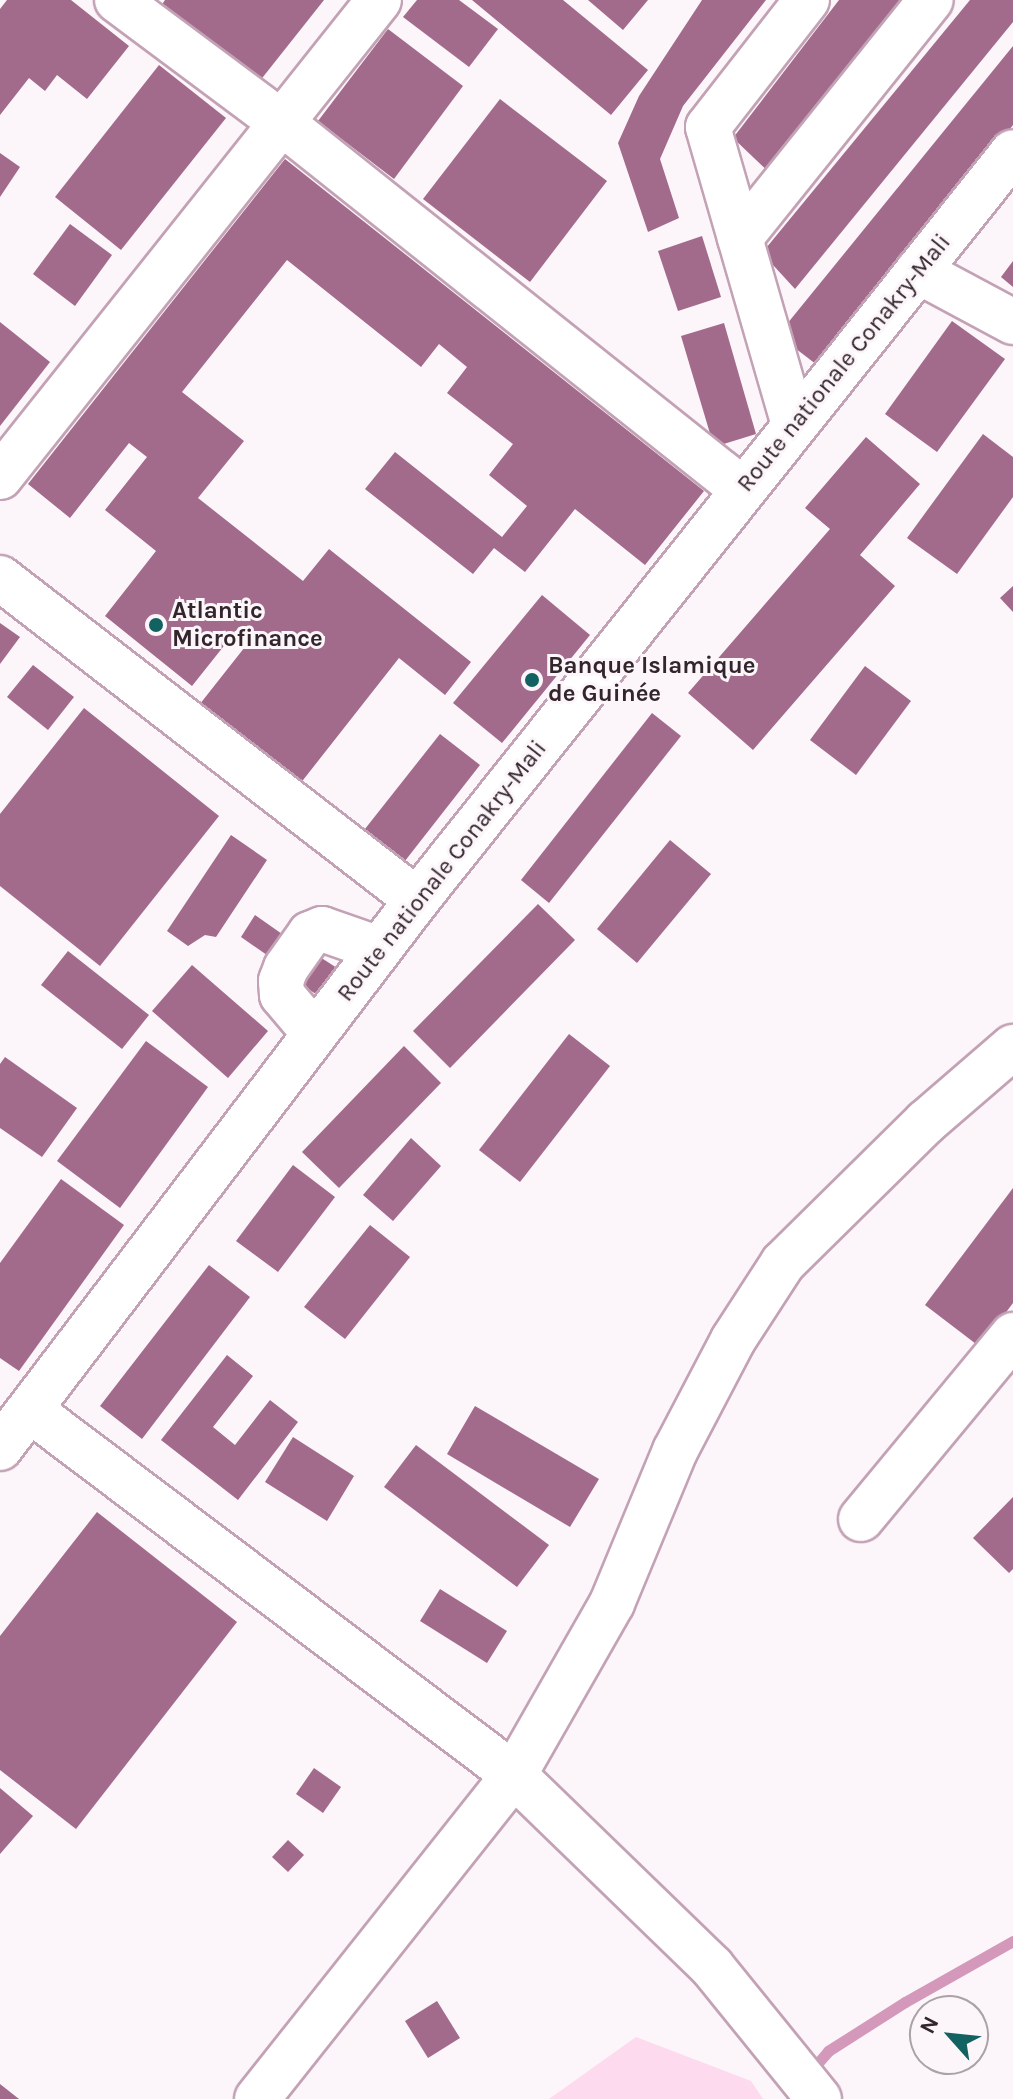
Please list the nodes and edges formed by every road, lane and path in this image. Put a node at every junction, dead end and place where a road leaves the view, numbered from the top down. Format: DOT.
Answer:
graph roads {
  1 [pos="117,0"];
  2 [pos="379,0"];
  3 [pos="807,0"];
  4 [pos="931,0"];
  5 [pos="282,123"];
  6 [pos="1013,152"];
  7 [pos="740,238"];
  8 [pos="918,271"];
  9 [pos="1013,322"];
  10 [pos="794,425"];
  11 [pos="0,477"];
  12 [pos="743,490"];
  13 [pos="0,578"];
  14 [pos="417,900"];
  15 [pos="379,949"];
  16 [pos="315,1034"];
  17 [pos="1013,1047"];
  18 [pos="1013,1335"];
  19 [pos="13,1422"];
  20 [pos="861,1519"];
  21 [pos="514,1775"];
  22 [pos="257,2099"];
  23 [pos="819,2099"];
  1 -- 5 [label="main road"];
  2 -- 5 [label="main road"];
  3 -- 7 [label="main road"];
  4 -- 7 [label="main road"];
  5 -- 11 [label="main road"];
  5 -- 12 [label="main road"];
  6 -- 8 [label="main road, Route nationale Conakry-Mali"];
  7 -- 10 [label="main road"];
  8 -- 9 [label="main road"];
  8 -- 10 [label="main road, Route nationale Conakry-Mali"];
  10 -- 12 [label="main road, Route nationale Conakry-Mali"];
  12 -- 14 [label="main road, Route nationale Conakry-Mali"];
  13 -- 14 [label="main road"];
  14 -- 15 [label="main road, Route nationale Conakry-Mali"];
  15 -- 16 [label="main road, Route nationale Conakry-Mali"];
  15 -- 16 [label="main road"];
  16 -- 19 [label="main road, Route nationale Conakry-Mali"];
  17 -- 21 [label="main road"];
  18 -- 20 [label="main road"];
  19 -- 21 [label="main road"];
  21 -- 22 [label="main road"];
  21 -- 23 [label="main road"];
}
